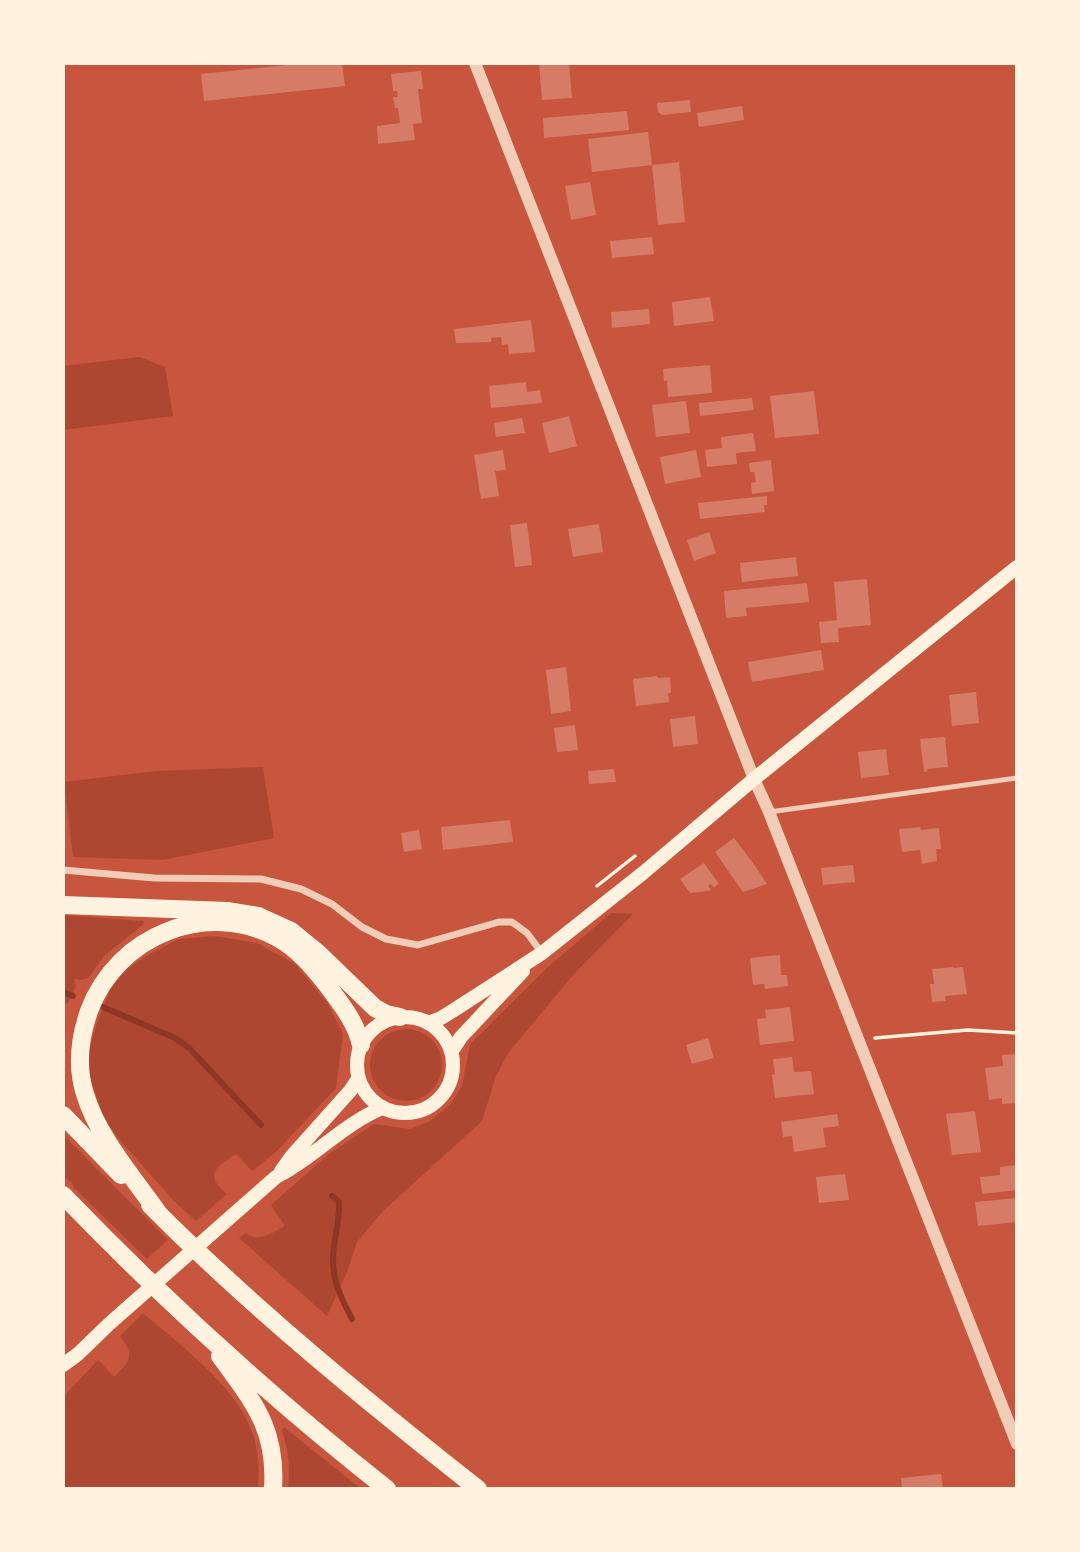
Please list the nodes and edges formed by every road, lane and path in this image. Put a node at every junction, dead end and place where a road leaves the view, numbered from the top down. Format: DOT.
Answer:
graph roads {
  1 [pos="475,63"];
  2 [pos="1017,567"];
  3 [pos="1017,778"];
  4 [pos="754,779"];
  5 [pos="769,812"];
  6 [pos="63,870"];
  7 [pos="63,905"];
  8 [pos="537,956"];
  9 [pos="400,1017"];
  10 [pos="428,1023"];
  11 [pos="1017,1033"];
  12 [pos="859,1040"];
  13 [pos="361,1045"];
  14 [pos="451,1052"];
  15 [pos="358,1079"];
  16 [pos="382,1108"];
  17 [pos="63,1115"];
  18 [pos="276,1177"];
  19 [pos="63,1195"];
  20 [pos="157,1212"];
  21 [pos="199,1328"];
  22 [pos="78,1354"];
  23 [pos="63,1365"];
  24 [pos="63,1377"];
  25 [pos="1017,1444"];
  26 [pos="273,1489"];
  27 [pos="387,1489"];
  28 [pos="478,1489"];
  1 -- 4 [label="street"];
  2 -- 4 [label="main road"];
  3 -- 5 [label="lane"];
  4 -- 5 [label="street"];
  4 -- 8 [label="main road"];
  5 -- 12 [label="street"];
  6 -- 8 [label="street"];
  7 -- 9 [label="highway"];
  8 -- 10 [label="main road"];
  8 -- 14 [label="main road"];
  9 -- 10 [label="main road"];
  9 -- 13 [label="main road"];
  10 -- 14 [label="main road"];
  11 -- 12 [label="path"];
  12 -- 25 [label="street"];
  13 -- 15 [label="main road"];
  13 -- 20 [label="highway"];
  14 -- 16 [label="main road"];
  15 -- 16 [label="main road"];
  15 -- 18 [label="main road"];
  16 -- 18 [label="main road"];
  17 -- 20 [label="highway"];
  18 -- 22 [label="main road"];
  19 -- 21 [label="highway"];
  20 -- 28 [label="highway"];
  21 -- 26 [label="highway"];
  21 -- 27 [label="highway"];
  22 -- 23 [label="main road"];
  22 -- 24 [label="main road"];
}
